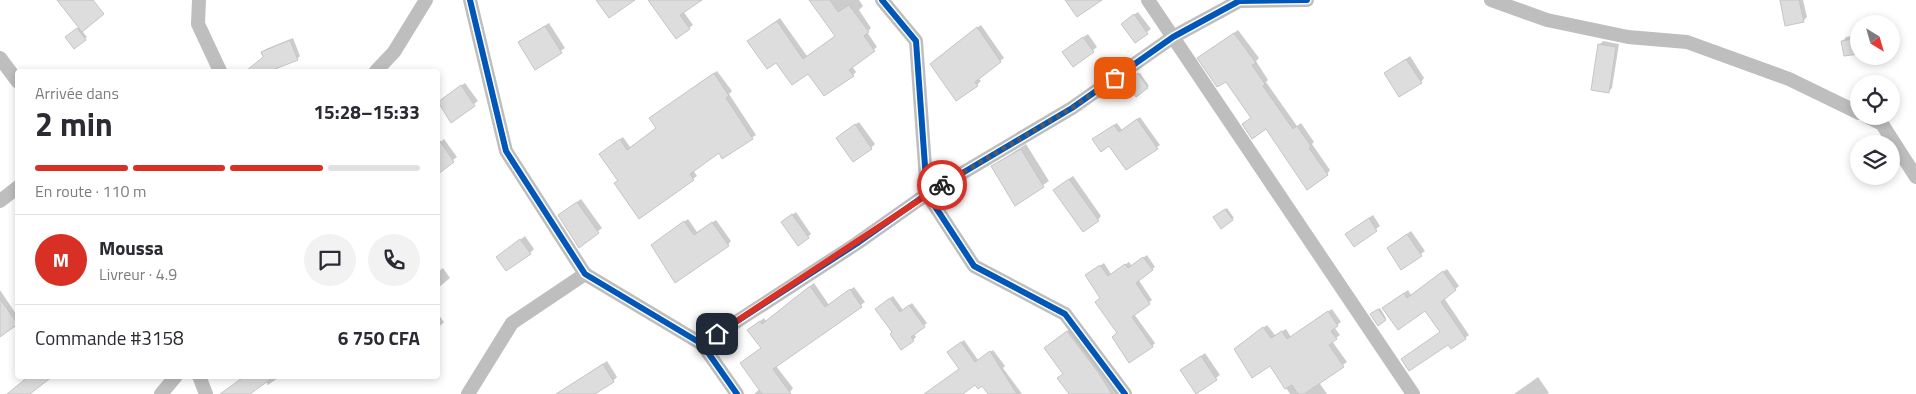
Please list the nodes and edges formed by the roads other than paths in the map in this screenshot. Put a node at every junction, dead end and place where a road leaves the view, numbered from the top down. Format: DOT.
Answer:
graph roads {
  1 [pos="199,0"];
  2 [pos="426,0"];
  3 [pos="470,0"];
  4 [pos="882,0"];
  5 [pos="1148,0"];
  6 [pos="1307,0"];
  7 [pos="1491,0"];
  8 [pos="1173,37"];
  9 [pos="0,58"];
  10 [pos="219,69"];
  11 [pos="378,69"];
  12 [pos="15,78"];
  13 [pos="1850,109"];
  14 [pos="1883,125"];
  15 [pos="1916,177"];
  16 [pos="15,189"];
  17 [pos="927,194"];
  18 [pos="0,201"];
  19 [pos="585,274"];
  20 [pos="702,344"];
  21 [pos="173,379"];
  22 [pos="200,379"];
  23 [pos="160,394"];
  24 [pos="206,394"];
  25 [pos="468,394"];
  26 [pos="737,394"];
  27 [pos="1125,394"];
  28 [pos="1413,394"];
  1 -- 10 [label="street"];
  2 -- 11 [label="street"];
  3 -- 19 [label="street"];
  4 -- 17 [label="street"];
  5 -- 8 [label="street"];
  6 -- 8 [label="street"];
  7 -- 13 [label="street"];
  8 -- 17 [label="street"];
  8 -- 28 [label="street"];
  9 -- 12 [label="street"];
  14 -- 15 [label="street"];
  16 -- 18 [label="street"];
  17 -- 20 [label="street"];
  17 -- 27 [label="street"];
  19 -- 20 [label="street"];
  19 -- 25 [label="street"];
  20 -- 26 [label="street"];
  21 -- 23 [label="street"];
  22 -- 24 [label="street"];
}
